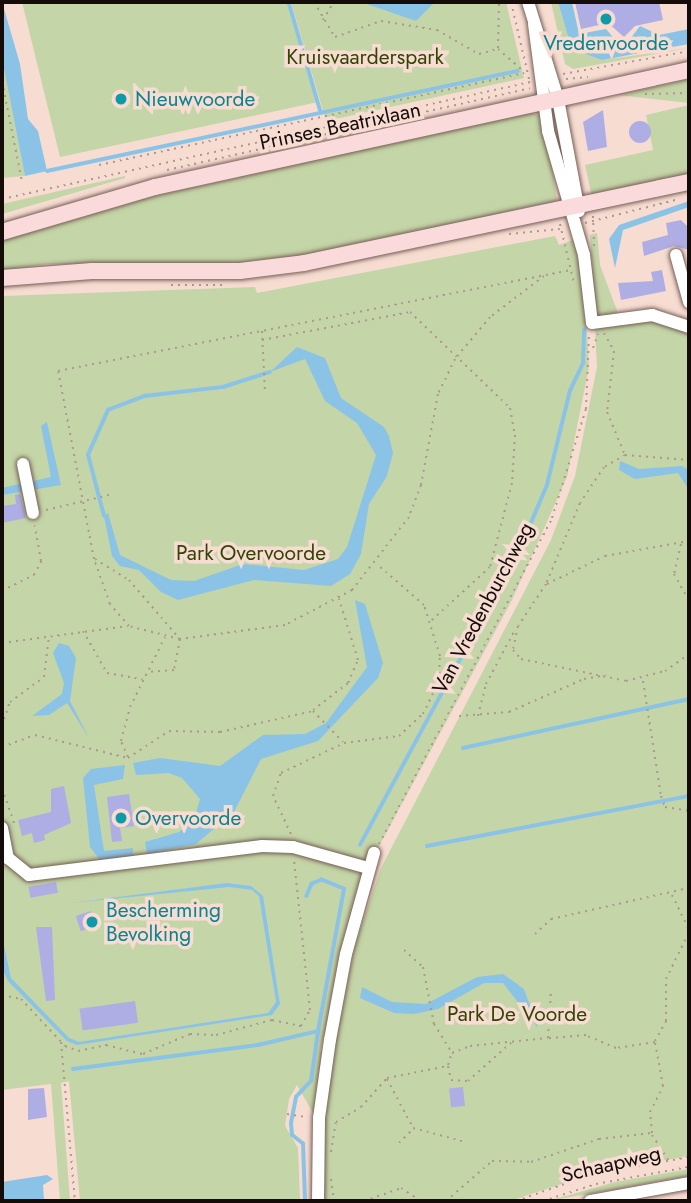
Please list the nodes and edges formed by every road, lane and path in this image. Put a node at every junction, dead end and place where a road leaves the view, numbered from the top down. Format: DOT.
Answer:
graph roads {
  1 [pos="314,2"];
  2 [pos="334,2"];
  3 [pos="499,2"];
  4 [pos="511,2"];
  5 [pos="528,2"];
  6 [pos="322,21"];
  7 [pos="498,49"];
  8 [pos="689,51"];
  9 [pos="689,70"];
  10 [pos="525,72"];
  11 [pos="545,77"];
  12 [pos="2,81"];
  13 [pos="551,100"];
  14 [pos="99,165"];
  15 [pos="22,182"];
  16 [pos="687,189"];
  17 [pos="2,199"];
  18 [pos="575,206"];
  19 [pos="594,221"];
  20 [pos="561,229"];
  21 [pos="2,232"];
  22 [pos="676,255"];
  23 [pos="544,276"];
  24 [pos="2,278"];
  25 [pos="689,302"];
  26 [pos="599,325"];
  27 [pos="689,327"];
  28 [pos="262,330"];
  29 [pos="262,340"];
  30 [pos="455,359"];
  31 [pos="265,393"];
  32 [pos="625,455"];
  33 [pos="689,460"];
  34 [pos="23,464"];
  35 [pos="109,495"];
  36 [pos="84,502"];
  37 [pos="33,513"];
  38 [pos="689,541"];
  39 [pos="681,542"];
  40 [pos="94,559"];
  41 [pos="377,564"];
  42 [pos="547,584"];
  43 [pos="2,591"];
  44 [pos="339,599"];
  45 [pos="689,601"];
  46 [pos="432,621"];
  47 [pos="129,626"];
  48 [pos="518,626"];
  49 [pos="83,630"];
  50 [pos="49,636"];
  51 [pos="165,637"];
  52 [pos="180,639"];
  53 [pos="2,643"];
  54 [pos="689,654"];
  55 [pos="146,672"];
  56 [pos="607,675"];
  57 [pos="143,679"];
  58 [pos="643,680"];
  59 [pos="313,711"];
  60 [pos="459,716"];
  61 [pos="480,717"];
  62 [pos="2,726"];
  63 [pos="344,743"];
  64 [pos="2,747"];
  65 [pos="128,758"];
  66 [pos="689,811"];
  67 [pos="2,828"];
  68 [pos="293,847"];
  69 [pos="374,853"];
  70 [pos="368,868"];
  71 [pos="689,888"];
  72 [pos="672,895"];
  73 [pos="689,931"];
  74 [pos="535,934"];
  75 [pos="404,950"];
  76 [pos="551,991"];
  77 [pos="2,995"];
  78 [pos="548,1038"];
  79 [pos="61,1041"];
  80 [pos="512,1042"];
  81 [pos="655,1042"];
  82 [pos="452,1054"];
  83 [pos="447,1066"];
  84 [pos="387,1078"];
  85 [pos="287,1114"];
  86 [pos="295,1115"];
  87 [pos="413,1128"];
  88 [pos="652,1133"];
  89 [pos="462,1141"];
  90 [pos="399,1143"];
  91 [pos="689,1157"];
  92 [pos="668,1160"];
  93 [pos="330,1166"];
  94 [pos="689,1167"];
  95 [pos="331,1175"];
  96 [pos="689,1183"];
  97 [pos="75,1201"];
  98 [pos="318,1201"];
  99 [pos="334,1201"];
  100 [pos="364,1201"];
  101 [pos="421,1201"];
  102 [pos="446,1201"];
  103 [pos="516,1201"];
  104 [pos="542,1201"];
  105 [pos="590,1201"];
  1 -- 6 [label="path"];
  2 -- 6 [label="path"];
  3 -- 7 [label="path"];
  4 -- 10 [label="path"];
  5 -- 11 [label="street"];
  6 -- 7 [label="path"];
  7 -- 10 [label="path"];
  8 -- 11 [label="path"];
  9 -- 13 [label="main road, Prinses Beatrixlaan"];
  10 -- 14 [label="path"];
  11 -- 13 [label="street"];
  11 -- 17 [label="path"];
  12 -- 15 [label="path"];
  13 -- 18 [label="street"];
  13 -- 21 [label="main road, Prinses Beatrixlaan"];
  16 -- 18 [label="main road"];
  16 -- 19 [label="path"];
  18 -- 24 [label="main road"];
  18 -- 26 [label="street"];
  20 -- 23 [label="path"];
  22 -- 25 [label="street"];
  23 -- 28 [label="path"];
  23 -- 30 [label="path"];
  26 -- 27 [label="street"];
  26 -- 32 [label="path"];
  26 -- 69 [label="path, Van Vredenburchweg"];
  28 -- 29 [label="path"];
  28 -- 36 [label="path"];
  29 -- 30 [label="path"];
  29 -- 31 [label="path"];
  30 -- 41 [label="path"];
  30 -- 46 [label="path"];
  32 -- 33 [label="path"];
  32 -- 42 [label="path"];
  34 -- 37 [label="street"];
  35 -- 36 [label="path"];
  36 -- 37 [label="path"];
  36 -- 40 [label="path"];
  37 -- 43 [label="path"];
  38 -- 39 [label="path"];
  39 -- 42 [label="path"];
  39 -- 45 [label="path"];
  40 -- 47 [label="path"];
  40 -- 52 [label="path"];
  41 -- 44 [label="path"];
  41 -- 46 [label="path"];
  42 -- 48 [label="path"];
  44 -- 52 [label="path"];
  44 -- 59 [label="path"];
  46 -- 63 [label="path"];
  47 -- 49 [label="path"];
  47 -- 51 [label="path"];
  48 -- 56 [label="path"];
  48 -- 61 [label="path"];
  49 -- 50 [label="path"];
  49 -- 57 [label="path"];
  50 -- 53 [label="path"];
  50 -- 62 [label="path"];
  51 -- 52 [label="path"];
  51 -- 55 [label="path"];
  52 -- 55 [label="path"];
  54 -- 58 [label="path"];
  55 -- 57 [label="path"];
  56 -- 58 [label="path"];
  56 -- 61 [label="path"];
  57 -- 65 [label="path"];
  58 -- 66 [label="path"];
  59 -- 63 [label="path"];
  59 -- 65 [label="path"];
  60 -- 61 [label="path"];
  63 -- 68 [label="path"];
  64 -- 65 [label="path"];
  67 -- 68 [label="street"];
  68 -- 70 [label="street"];
  68 -- 79 [label="path"];
  69 -- 70 [label="street"];
  70 -- 98 [label="street"];
  71 -- 72 [label="path"];
  72 -- 73 [label="path"];
  72 -- 74 [label="path"];
  73 -- 81 [label="path"];
  75 -- 82 [label="path"];
  76 -- 78 [label="path"];
  77 -- 79 [label="path"];
  78 -- 80 [label="path"];
  78 -- 81 [label="path"];
  79 -- 97 [label="path"];
  80 -- 82 [label="path"];
  80 -- 83 [label="path"];
  81 -- 88 [label="path"];
  82 -- 83 [label="path"];
  83 -- 84 [label="path"];
  84 -- 87 [label="path"];
  84 -- 93 [label="path"];
  85 -- 86 [label="path"];
  87 -- 89 [label="path"];
  87 -- 90 [label="path"];
  88 -- 92 [label="path"];
  88 -- 102 [label="path"];
  91 -- 92 [label="path"];
  92 -- 103 [label="path"];
  94 -- 104 [label="path, Schaapweg"];
  95 -- 99 [label="path"];
  96 -- 105 [label="street, Schaapweg"];
  100 -- 101 [label="path"];
}
